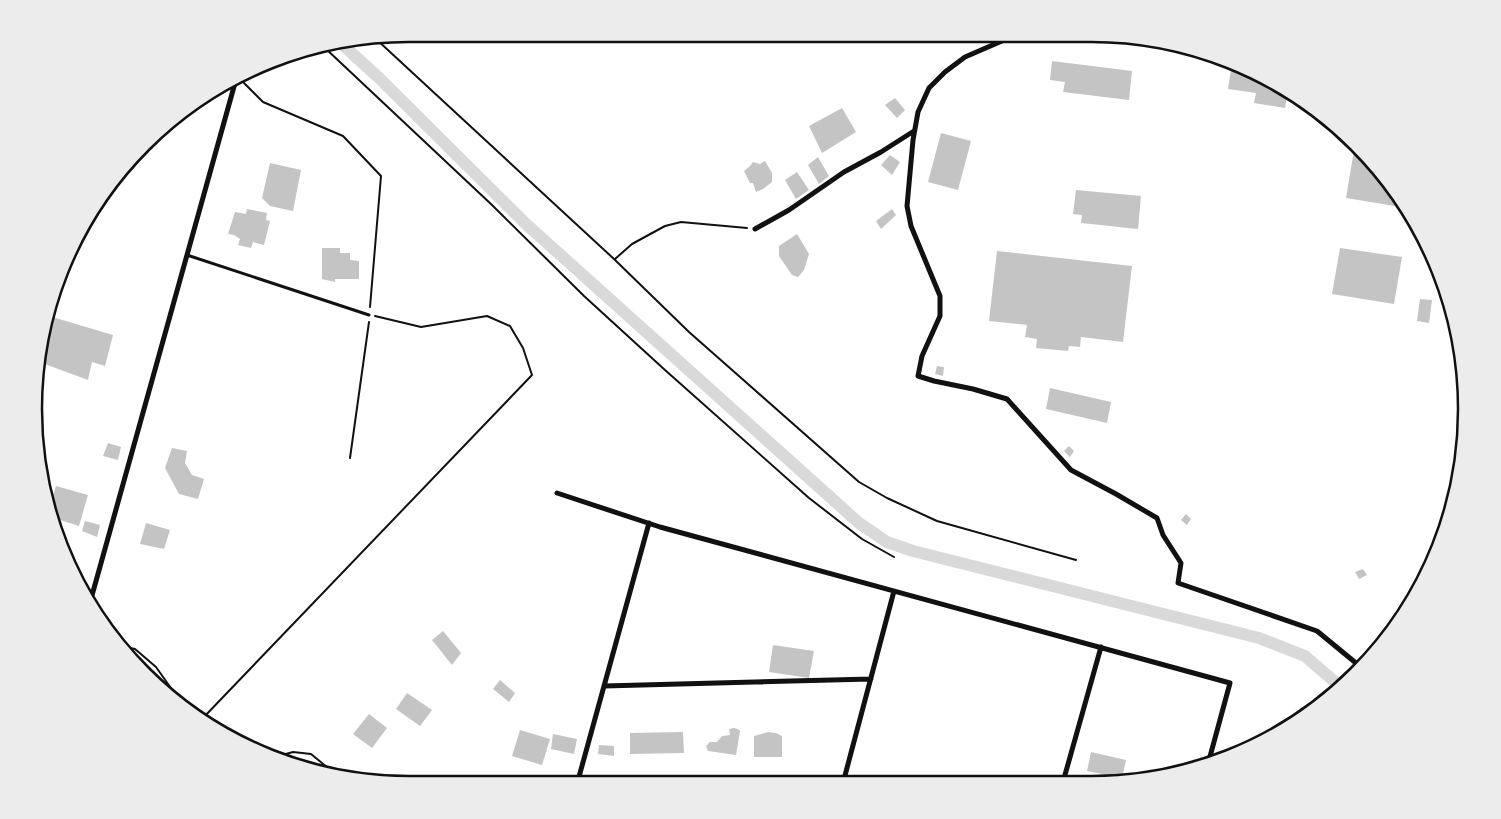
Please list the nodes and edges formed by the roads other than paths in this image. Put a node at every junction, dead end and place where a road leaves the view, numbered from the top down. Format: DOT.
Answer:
graph roads {
  1 [pos="1000,42"];
  2 [pos="233,88"];
  3 [pos="914,131"];
  4 [pos="755,229"];
  5 [pos="187,255"];
  6 [pos="370,314"];
  7 [pos="557,493"];
  8 [pos="648,523"];
  9 [pos="894,591"];
  10 [pos="92,594"];
  11 [pos="1101,647"];
  12 [pos="1356,663"];
  13 [pos="871,679"];
  14 [pos="604,686"];
  15 [pos="1210,757"];
  16 [pos="579,776"];
  17 [pos="844,776"];
  18 [pos="1065,776"];
  1 -- 3 [label="street"];
  2 -- 5 [label="street"];
  3 -- 4 [label="street"];
  3 -- 12 [label="street"];
  5 -- 6 [label="lane"];
  5 -- 10 [label="street"];
  7 -- 8 [label="street"];
  8 -- 9 [label="street"];
  8 -- 14 [label="street"];
  9 -- 11 [label="street"];
  9 -- 13 [label="street"];
  11 -- 15 [label="street"];
  11 -- 18 [label="street"];
  13 -- 14 [label="street"];
  13 -- 17 [label="street"];
  14 -- 16 [label="street"];
}
